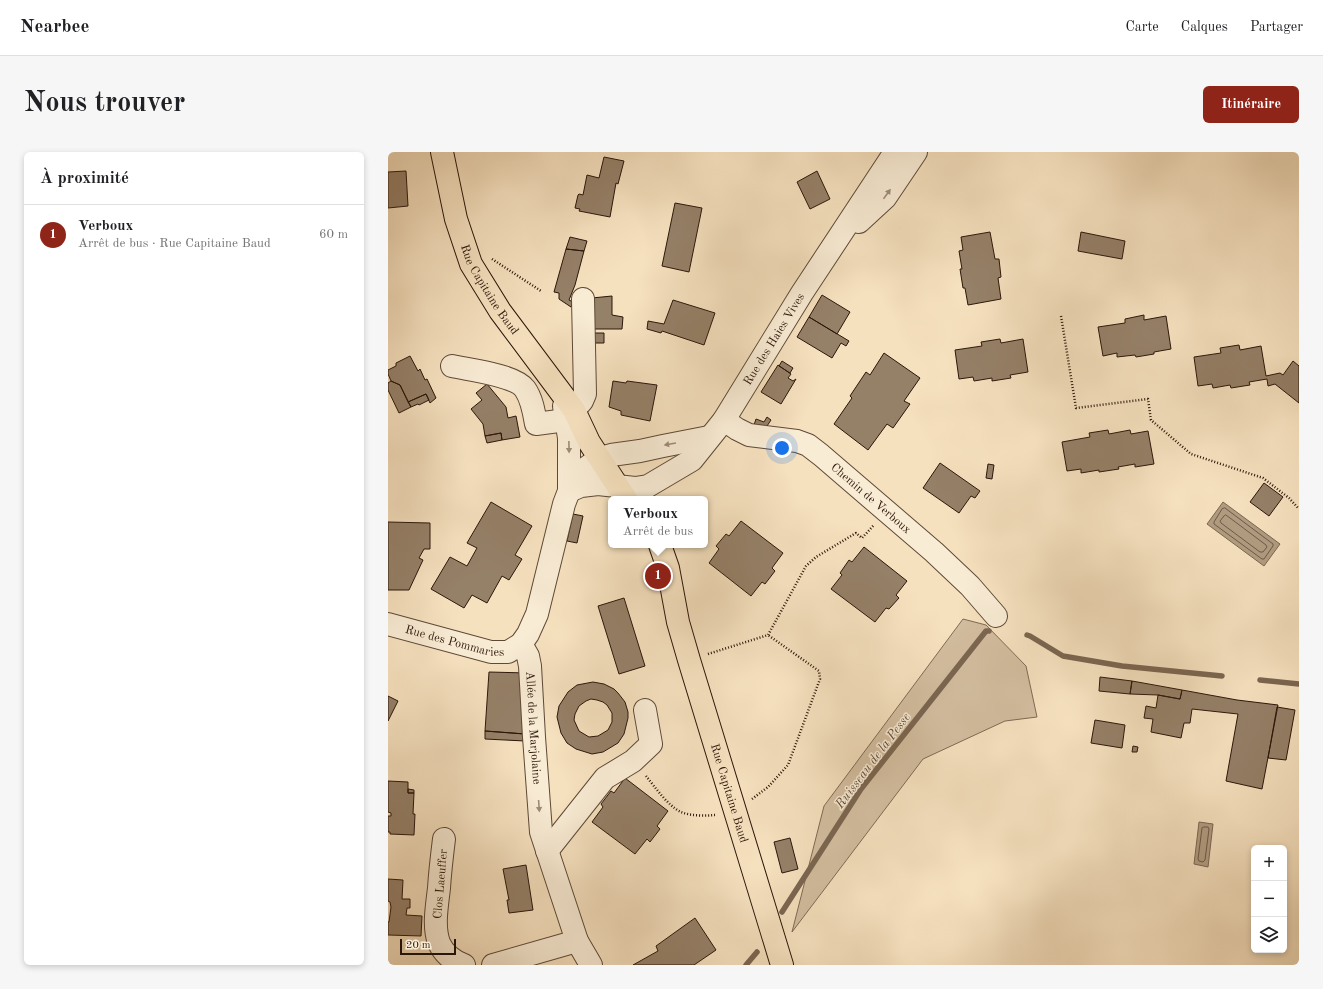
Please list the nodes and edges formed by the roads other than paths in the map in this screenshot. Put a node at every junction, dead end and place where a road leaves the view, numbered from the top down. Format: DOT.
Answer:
graph roads {
  1 [pos="442,152"];
  2 [pos="895,152"];
  3 [pos="916,152"];
  4 [pos="838,240"];
  5 [pos="583,299"];
  6 [pos="452,366"];
  7 [pos="567,408"];
  8 [pos="724,420"];
  9 [pos="709,438"];
  10 [pos="605,456"];
  11 [pos="570,491"];
  12 [pos="630,493"];
  13 [pos="647,548"];
  14 [pos="661,548"];
  15 [pos="996,616"];
  16 [pos="678,622"];
  17 [pos="388,624"];
  18 [pos="521,644"];
  19 [pos="645,710"];
  20 [pos="444,839"];
  21 [pos="547,851"];
  22 [pos="577,941"];
  23 [pos="464,965"];
  24 [pos="492,965"];
  25 [pos="591,965"];
  26 [pos="782,965"];
  1 -- 7 [label="main road, Rue Capitaine Baud"];
  2 -- 4 [label="street, Rue des Haies Vives"];
  4 -- 3 [label="street, Rue des Haies Vives, one-way"];
  4 -- 8 [label="street, Rue des Haies Vives"];
  5 -- 7 [label="street"];
  6 -- 7 [label="street"];
  7 -- 10 [label="main road, Rue Capitaine Baud"];
  7 -- 11 [label="street, one-way"];
  8 -- 9 [label="street, Rue des Haies Vives"];
  8 -- 15 [label="street, Chemin de Verboux"];
  9 -- 10 [label="street, one-way"];
  9 -- 12 [label="street, Rue des Haies Vives"];
  10 -- 11 [label="street"];
  10 -- 12 [label="main road, Rue Capitaine Baud"];
  11 -- 12 [label="street"];
  11 -- 18 [label="street"];
  13 -- 16 [label="main road, Rue Capitaine Baud"];
  14 -- 16 [label="main road, Rue Capitaine Baud"];
  16 -- 26 [label="main road, Rue Capitaine Baud"];
  17 -- 18 [label="street, Rue des Pommaries"];
  18 -- 21 [label="street, Allée de la Marjolaine, one-way"];
  19 -- 21 [label="street"];
  20 -- 23 [label="street, Clos Laeuffer"];
  21 -- 22 [label="street, Allée de la Marjolaine"];
  22 -- 24 [label="street"];
  22 -- 25 [label="street, Allée de la Marjolaine"];
}
